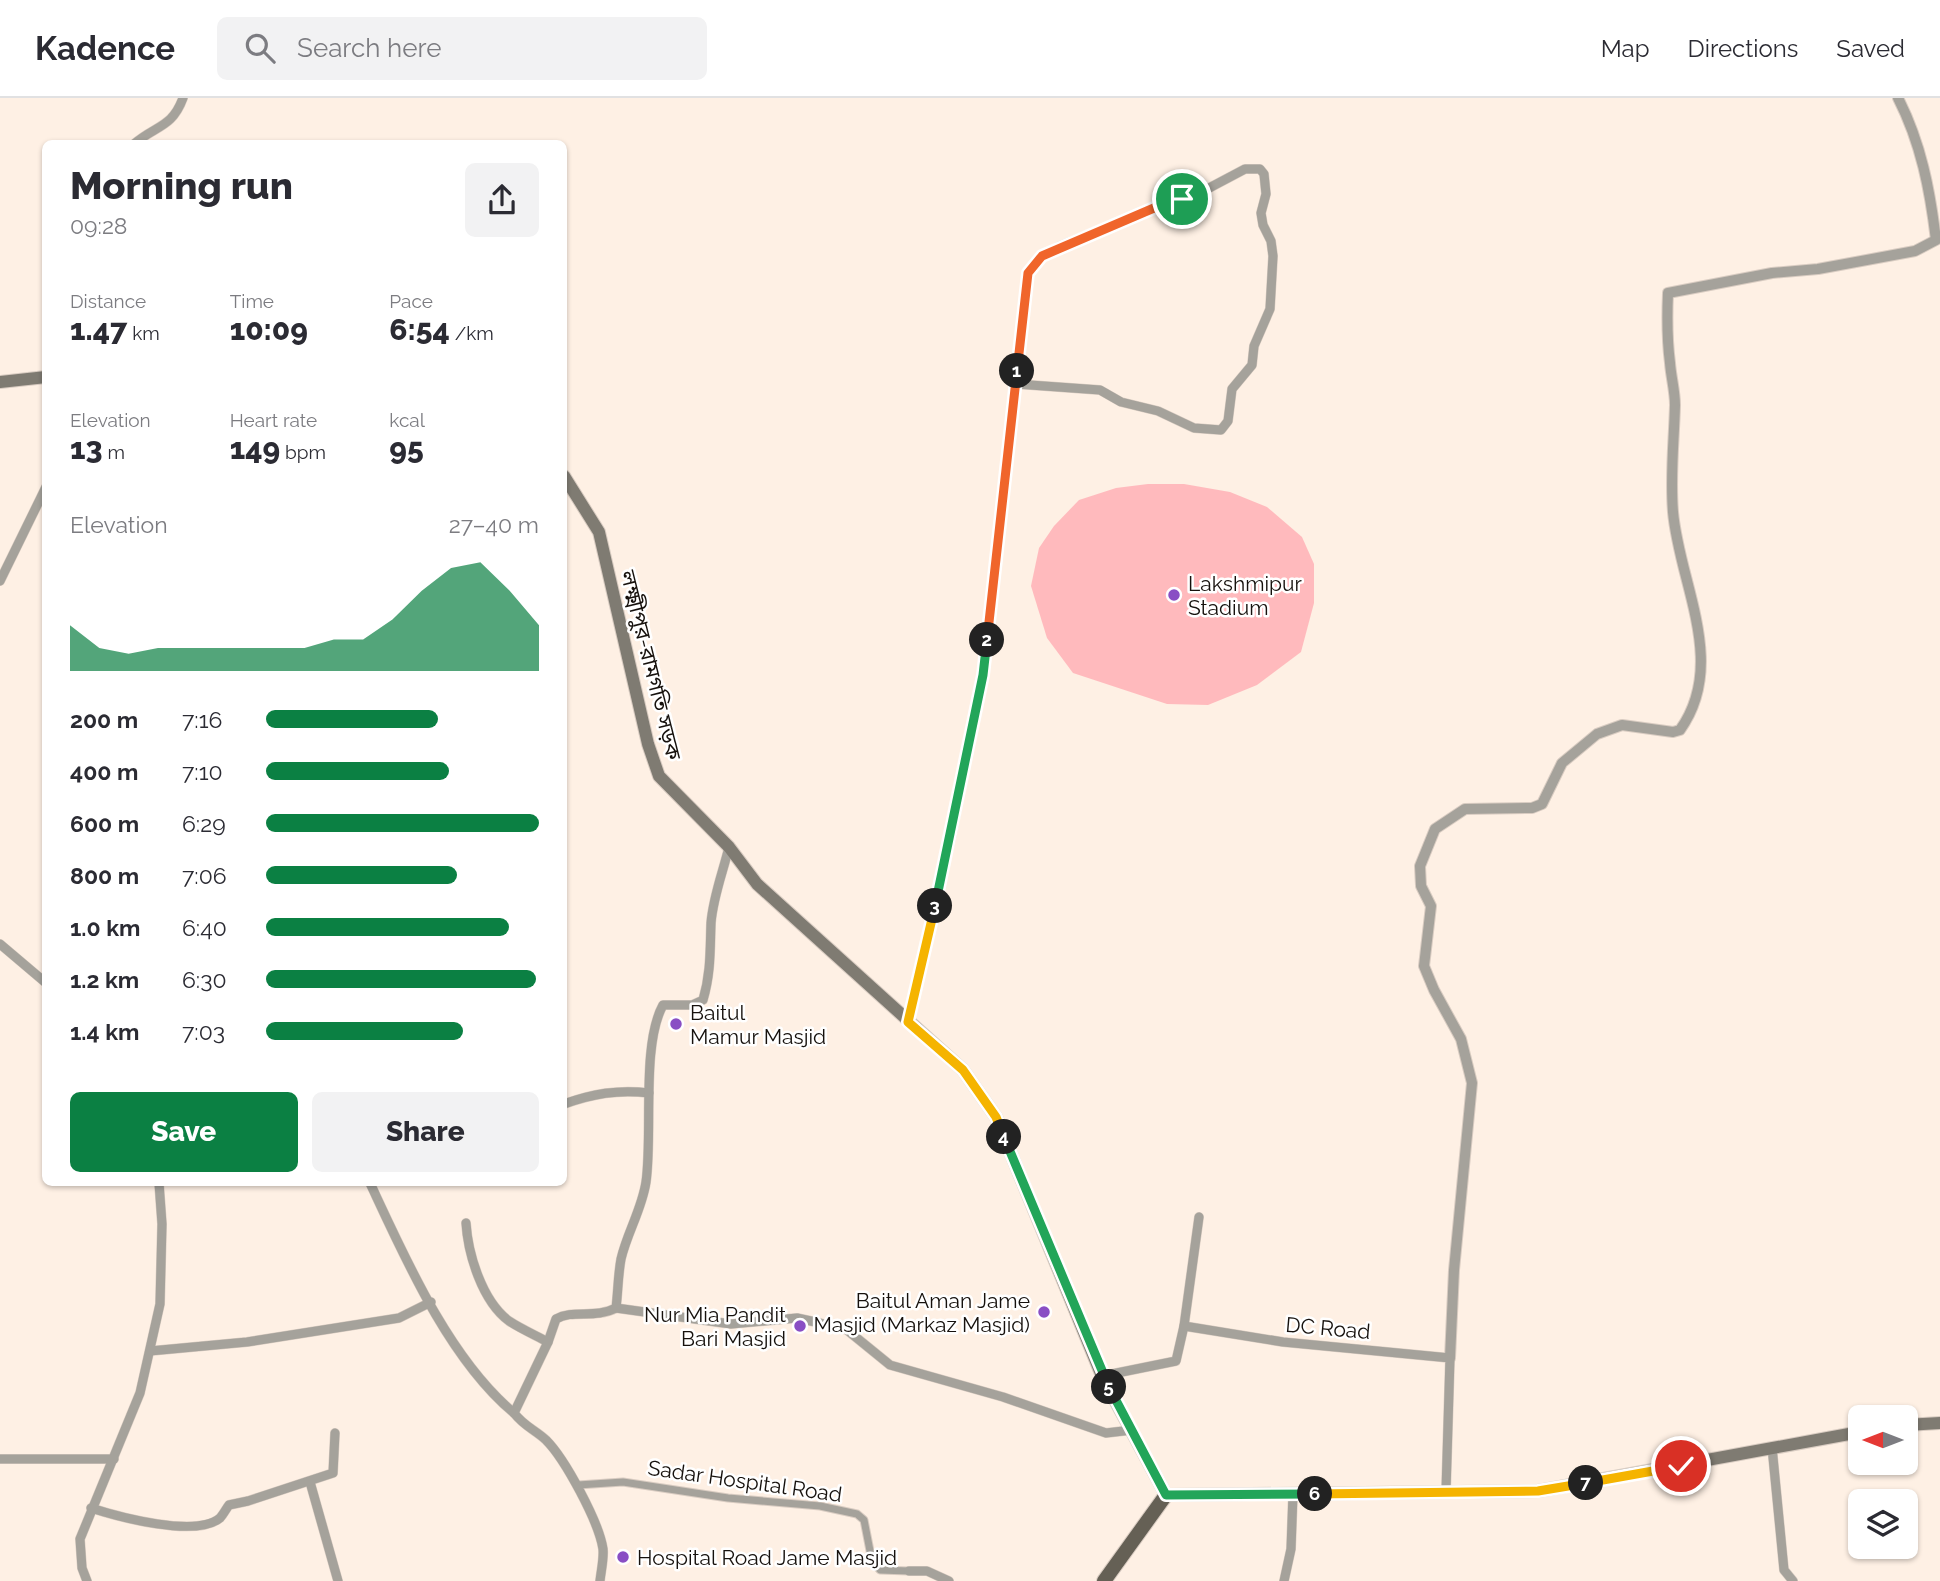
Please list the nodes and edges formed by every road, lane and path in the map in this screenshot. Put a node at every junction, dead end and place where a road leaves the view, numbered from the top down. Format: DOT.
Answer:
graph roads {
  1 [pos="183,98"];
  2 [pos="1898,98"];
  3 [pos="138,140"];
  4 [pos="42,377"];
  5 [pos="0,382"];
  6 [pos="1016,384"];
  7 [pos="567,481"];
  8 [pos="42,494"];
  9 [pos="0,581"];
  10 [pos="729,847"];
  11 [pos="0,944"];
  12 [pos="42,980"];
  13 [pos="908,1022"];
  14 [pos="649,1093"];
  15 [pos="567,1103"];
  16 [pos="159,1186"];
  17 [pos="371,1186"];
  18 [pos="1199,1217"];
  19 [pos="466,1223"];
  20 [pos="430,1303"];
  21 [pos="616,1308"];
  22 [pos="1184,1326"];
  23 [pos="548,1342"];
  24 [pos="150,1351"];
  25 [pos="1450,1358"];
  26 [pos="1102,1376"];
  27 [pos="514,1413"];
  28 [pos="1940,1423"];
  29 [pos="1918,1424"];
  30 [pos="1132,1430"];
  31 [pos="335,1433"];
  32 [pos="1848,1434"];
  33 [pos="1772,1447"];
  34 [pos="0,1459"];
  35 [pos="114,1459"];
  36 [pos="310,1482"];
  37 [pos="578,1485"];
  38 [pos="1446,1491"];
  39 [pos="1293,1494"];
  40 [pos="1166,1495"];
  41 [pos="92,1508"];
  42 [pos="909,1571"];
  43 [pos="87,1581"];
  44 [pos="338,1581"];
  45 [pos="600,1581"];
  46 [pos="949,1581"];
  47 [pos="1104,1581"];
  48 [pos="1284,1581"];
  49 [pos="1793,1581"];
  1 -- 3 [label="street"];
  2 -- 25 [label="street"];
  4 -- 5 [label="main road"];
  6 -- 6 [label="street"];
  6 -- 13 [label="street"];
  7 -- 10 [label="main road, লক্ষ্মীপুর-রামগতি সড়ক"];
  8 -- 9 [label="street"];
  10 -- 13 [label="main road, লক্ষ্মীপুর-রামগতি সড়ক"];
  10 -- 14 [label="street"];
  11 -- 12 [label="street"];
  13 -- 26 [label="main road, লক্ষ্মীপুর-রামগতি সড়ক"];
  14 -- 15 [label="street"];
  14 -- 21 [label="street"];
  16 -- 24 [label="street"];
  17 -- 20 [label="street"];
  18 -- 22 [label="street"];
  19 -- 23 [label="street"];
  20 -- 24 [label="street"];
  20 -- 27 [label="street"];
  21 -- 23 [label="street"];
  21 -- 30 [label="street"];
  22 -- 25 [label="street, DC Road"];
  22 -- 26 [label="street"];
  23 -- 27 [label="street"];
  24 -- 35 [label="street"];
  25 -- 38 [label="street"];
  26 -- 30 [label="main road, লক্ষ্মীপুর-রামগতি সড়ক"];
  27 -- 37 [label="street"];
  28 -- 29 [label="main road"];
  30 -- 40 [label="main road, লক্ষ্মীপুর-রামগতি সড়ক"];
  31 -- 36 [label="street"];
  32 -- 33 [label="main road"];
  33 -- 38 [label="main road"];
  33 -- 49 [label="street"];
  34 -- 35 [label="street"];
  35 -- 41 [label="street"];
  36 -- 41 [label="street"];
  36 -- 44 [label="street"];
  37 -- 42 [label="street, Sadar Hospital Road"];
  37 -- 45 [label="street"];
  38 -- 39 [label="main road"];
  39 -- 40 [label="main road"];
  39 -- 48 [label="street"];
  40 -- 47 [label="main road"];
  41 -- 43 [label="street"];
  42 -- 46 [label="street, Sadar Hospital Road"];
}
